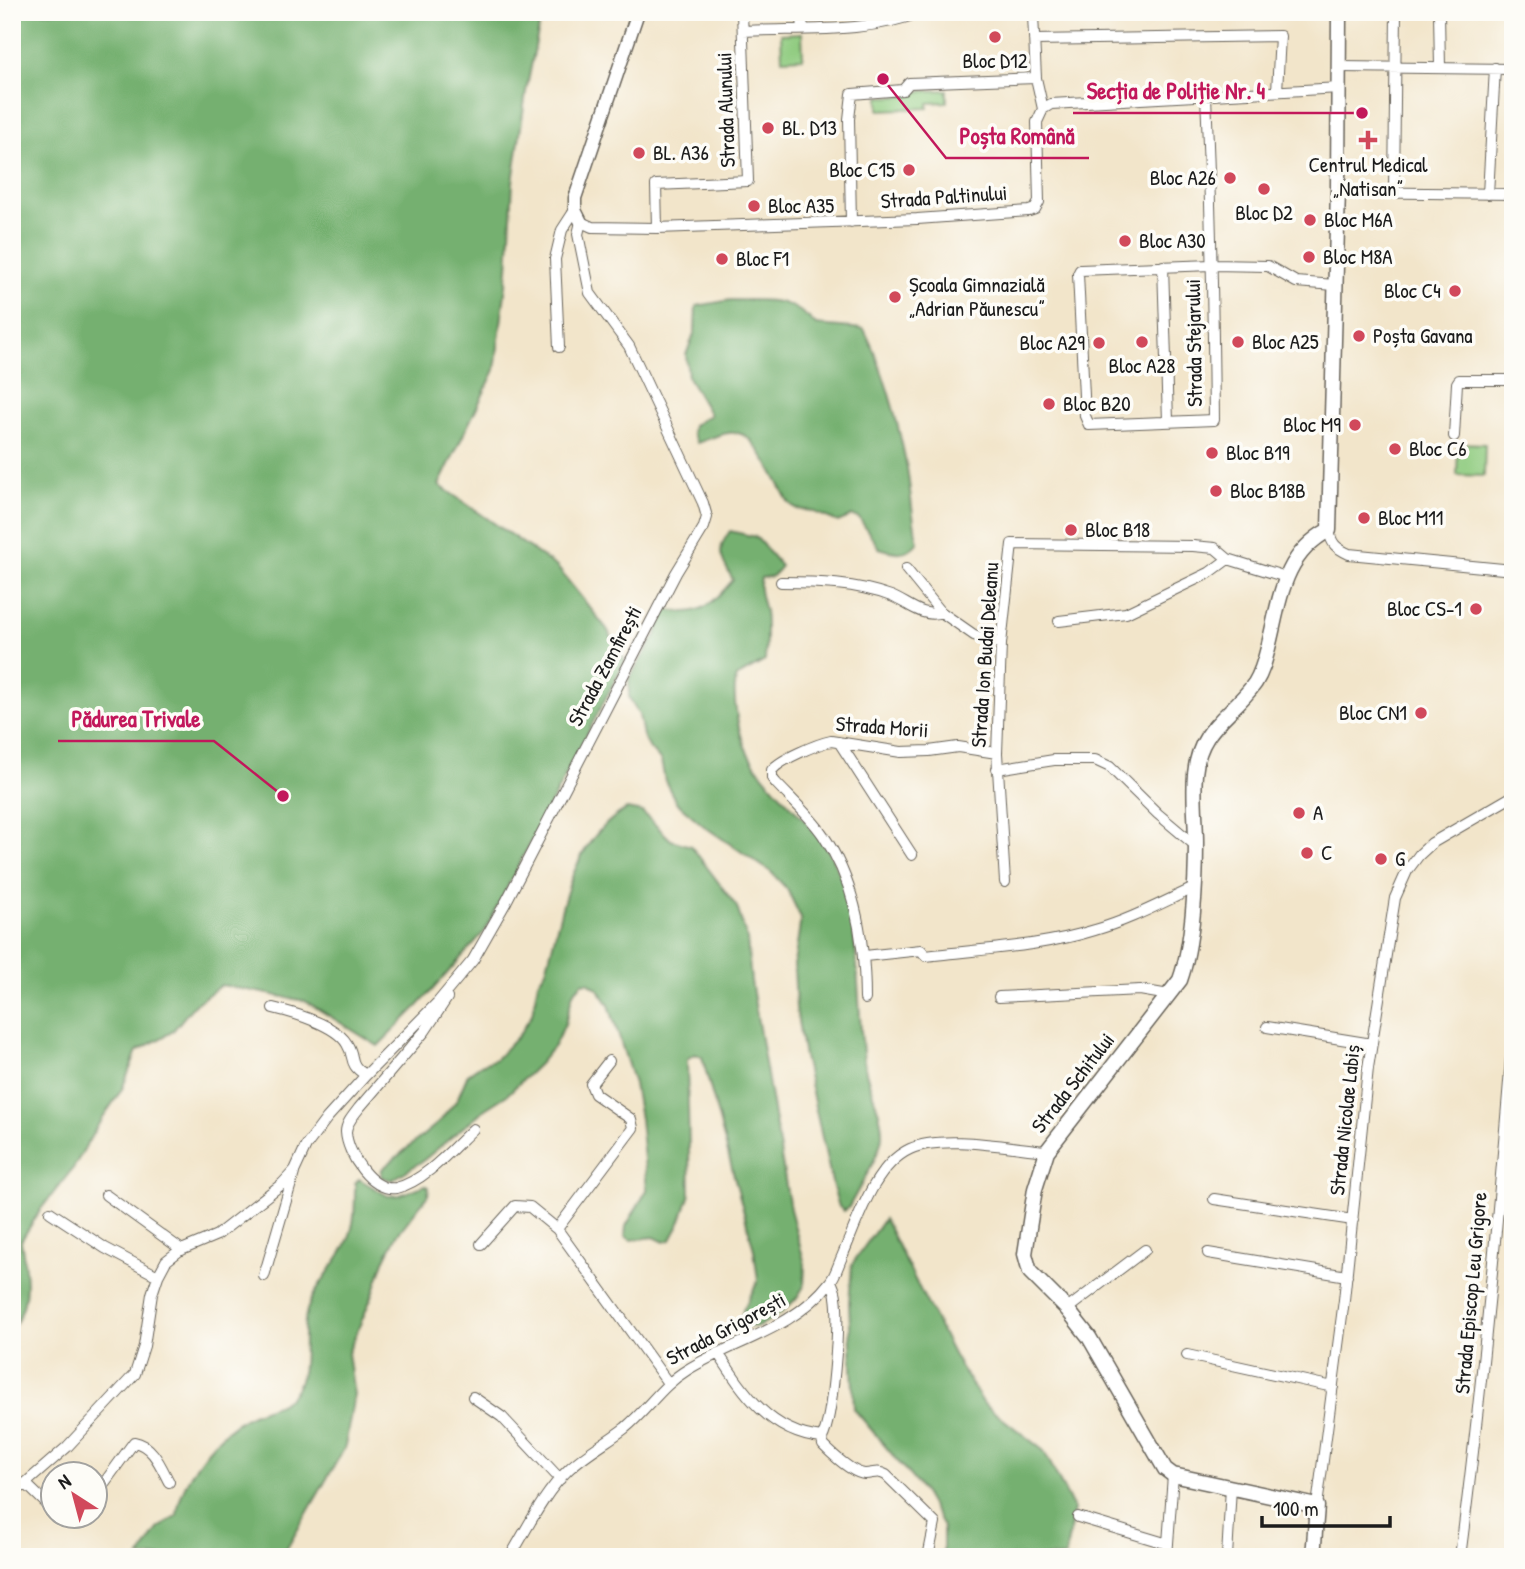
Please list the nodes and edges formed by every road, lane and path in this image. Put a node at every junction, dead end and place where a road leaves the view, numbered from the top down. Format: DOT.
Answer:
graph roads {
  1 [pos="638,12"];
  2 [pos="742,12"];
  3 [pos="801,12"];
  4 [pos="921,12"];
  5 [pos="1339,12"];
  6 [pos="1396,12"];
  7 [pos="1439,12"];
  8 [pos="1034,15"];
  9 [pos="803,28"];
  10 [pos="743,31"];
  11 [pos="1034,40"];
  12 [pos="1340,67"];
  13 [pos="1440,68"];
  14 [pos="1494,68"];
  15 [pos="1395,69"];
  16 [pos="1513,69"];
  17 [pos="1036,78"];
  18 [pos="1340,88"];
  19 [pos="1277,91"];
  20 [pos="1206,97"];
  21 [pos="1043,109"];
  22 [pos="1338,192"];
  23 [pos="1394,192"];
  24 [pos="1488,194"];
  25 [pos="1513,194"];
  26 [pos="578,216"];
  27 [pos="851,222"];
  28 [pos="657,228"];
  29 [pos="1212,265"];
  30 [pos="1163,266"];
  31 [pos="1335,285"];
  32 [pos="559,347"];
  33 [pos="1513,380"];
  34 [pos="1168,421"];
  35 [pos="1454,436"];
  36 [pos="1329,530"];
  37 [pos="1228,559"];
  38 [pos="906,569"];
  39 [pos="1513,570"];
  40 [pos="1286,578"];
  41 [pos="781,582"];
  42 [pos="941,612"];
  43 [pos="1059,621"];
  44 [pos="1001,644"];
  45 [pos="839,742"];
  46 [pos="997,753"];
  47 [pos="997,769"];
  48 [pos="1513,796"];
  49 [pos="1196,846"];
  50 [pos="912,855"];
  51 [pos="1005,882"];
  52 [pos="1194,888"];
  53 [pos="865,956"];
  54 [pos="451,988"];
  55 [pos="1169,995"];
  56 [pos="999,997"];
  57 [pos="865,999"];
  58 [pos="273,1008"];
  59 [pos="1267,1027"];
  60 [pos="1513,1033"];
  61 [pos="1372,1044"];
  62 [pos="609,1061"];
  63 [pos="366,1075"];
  64 [pos="1510,1103"];
  65 [pos="473,1129"];
  66 [pos="1047,1151"];
  67 [pos="295,1170"];
  68 [pos="106,1195"];
  69 [pos="1214,1199"];
  70 [pos="50,1212"];
  71 [pos="1353,1220"];
  72 [pos="557,1229"];
  73 [pos="481,1244"];
  74 [pos="187,1248"];
  75 [pos="1145,1250"];
  76 [pos="1208,1253"];
  77 [pos="158,1276"];
  78 [pos="264,1276"];
  79 [pos="1347,1276"];
  80 [pos="831,1281"];
  81 [pos="1067,1309"];
  82 [pos="719,1353"];
  83 [pos="1187,1355"];
  84 [pos="668,1383"];
  85 [pos="1333,1387"];
  86 [pos="473,1397"];
  87 [pos="821,1438"];
  88 [pos="1172,1475"];
  89 [pos="108,1476"];
  90 [pos="560,1479"];
  91 [pos="169,1482"];
  92 [pos="26,1483"];
  93 [pos="1231,1487"];
  94 [pos="12,1495"];
  95 [pos="38,1495"];
  96 [pos="1317,1506"];
  97 [pos="1078,1517"];
  98 [pos="1168,1544"];
  99 [pos="510,1557"];
  100 [pos="928,1557"];
  101 [pos="1167,1557"];
  102 [pos="1227,1557"];
  103 [pos="1313,1557"];
  104 [pos="1460,1557"];
  1 -- 26 [label="street, Strada Zamfirești"];
  2 -- 10 [label="street, Strada Alunului"];
  3 -- 9 [label="street"];
  4 -- 9 [label="street, Strada Alunului"];
  5 -- 12 [label="main road"];
  6 -- 15 [label="street"];
  7 -- 13 [label="street"];
  8 -- 11 [label="street"];
  9 -- 10 [label="street, Strada Alunului"];
  10 -- 28 [label="street, Strada Alunului"];
  11 -- 17 [label="street"];
  11 -- 19 [label="street"];
  12 -- 15 [label="street"];
  12 -- 18 [label="main road"];
  13 -- 14 [label="street"];
  13 -- 15 [label="street"];
  14 -- 16 [label="street"];
  14 -- 24 [label="street"];
  15 -- 23 [label="street"];
  17 -- 21 [label="street"];
  17 -- 27 [label="street"];
  18 -- 19 [label="street"];
  18 -- 22 [label="main road"];
  19 -- 20 [label="street"];
  20 -- 21 [label="street"];
  20 -- 29 [label="street, Strada Stejarului"];
  21 -- 27 [label="street, Strada Paltinului"];
  22 -- 23 [label="street"];
  22 -- 31 [label="main road"];
  23 -- 24 [label="street"];
  24 -- 25 [label="street"];
  26 -- 28 [label="street, Strada Paltinului"];
  26 -- 32 [label="street"];
  26 -- 54 [label="street, Strada Zamfirești"];
  27 -- 28 [label="street, Strada Paltinului"];
  29 -- 30 [label="street"];
  29 -- 31 [label="street"];
  29 -- 34 [label="street, Strada Stejarului"];
  30 -- 34 [label="street, Strada Stejarului"];
  30 -- 34 [label="street"];
  31 -- 36 [label="main road"];
  33 -- 35 [label="street"];
  36 -- 39 [label="street"];
  36 -- 40 [label="main road, Strada Schitului"];
  37 -- 40 [label="street, Strada Ion Budai Deleanu"];
  37 -- 43 [label="street"];
  37 -- 44 [label="street, Strada Ion Budai Deleanu"];
  38 -- 42 [label="street"];
  40 -- 49 [label="main road, Strada Schitului"];
  41 -- 42 [label="street"];
  42 -- 44 [label="street"];
  44 -- 46 [label="street, Strada Ion Budai Deleanu"];
  45 -- 46 [label="street, Strada Morii"];
  45 -- 50 [label="street"];
  45 -- 53 [label="street, Strada Morii"];
  46 -- 47 [label="street, Strada Ion Budai Deleanu"];
  47 -- 49 [label="street"];
  47 -- 51 [label="street, Strada Ion Budai Deleanu"];
  48 -- 61 [label="street, Strada Nicolae Labiș"];
  49 -- 52 [label="main road, Strada Schitului"];
  52 -- 53 [label="street"];
  52 -- 55 [label="main road, Strada Schitului"];
  53 -- 57 [label="street"];
  54 -- 63 [label="street, Strada Zamfirești"];
  54 -- 65 [label="street"];
  55 -- 56 [label="street"];
  55 -- 66 [label="main road, Strada Schitului"];
  58 -- 63 [label="street"];
  59 -- 61 [label="street"];
  60 -- 64 [label="street, Strada Episcop Leu Grigore"];
  61 -- 71 [label="street, Strada Nicolae Labiș"];
  62 -- 72 [label="street"];
  63 -- 67 [label="street, Strada Zamfirești"];
  64 -- 104 [label="street, Strada Episcop Leu Grigore"];
  66 -- 80 [label="street, Strada Grigorești"];
  66 -- 81 [label="main road, Strada Schitului"];
  67 -- 74 [label="street, Strada Zamfirești"];
  67 -- 78 [label="street"];
  68 -- 74 [label="street"];
  69 -- 71 [label="street"];
  70 -- 77 [label="street"];
  71 -- 79 [label="street, Strada Nicolae Labiș"];
  72 -- 73 [label="street, Strada Grigorești"];
  72 -- 84 [label="street, Strada Grigorești"];
  74 -- 77 [label="street"];
  75 -- 81 [label="street"];
  76 -- 79 [label="street"];
  77 -- 92 [label="street"];
  79 -- 85 [label="street, Strada Nicolae Labiș"];
  80 -- 82 [label="street, Strada Grigorești"];
  80 -- 87 [label="street"];
  81 -- 88 [label="main road, Strada Schitului"];
  82 -- 84 [label="street, Strada Grigorești"];
  82 -- 87 [label="street"];
  83 -- 85 [label="street"];
  84 -- 90 [label="street, Strada Grigorești"];
  85 -- 96 [label="street, Strada Nicolae Labiș"];
  86 -- 90 [label="street"];
  87 -- 100 [label="street"];
  88 -- 93 [label="main road"];
  88 -- 98 [label="street"];
  89 -- 91 [label="street"];
  90 -- 99 [label="street, Strada Grigorești"];
  92 -- 94 [label="street"];
  92 -- 95 [label="street"];
  93 -- 96 [label="main road"];
  93 -- 102 [label="street"];
  96 -- 103 [label="main road"];
  97 -- 98 [label="street"];
  98 -- 101 [label="street"];
}
